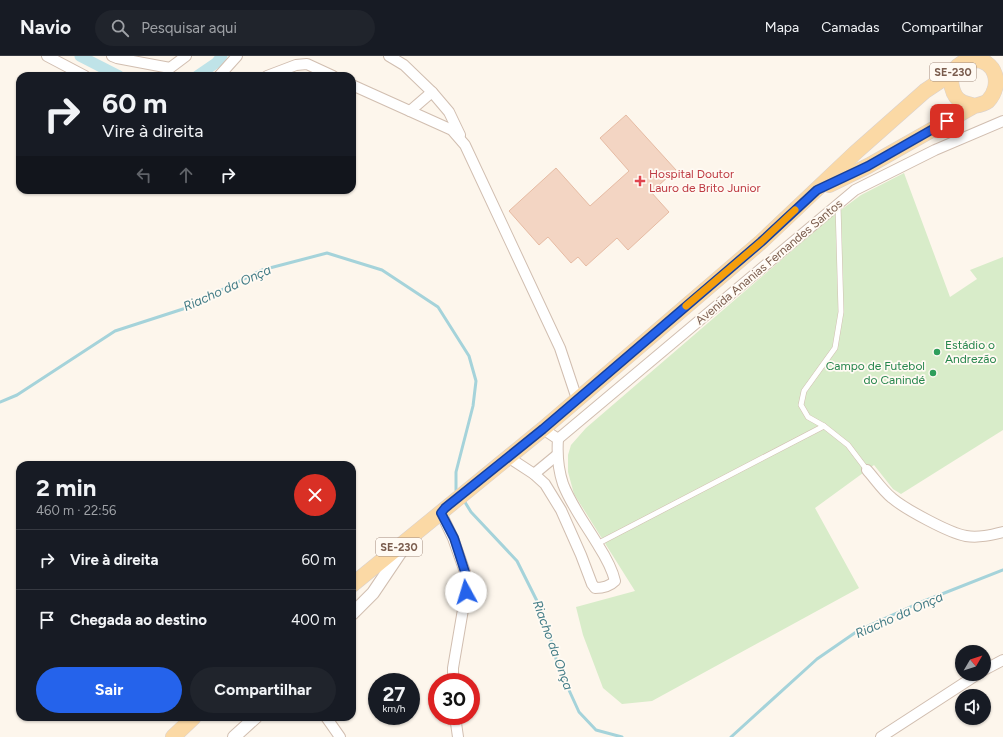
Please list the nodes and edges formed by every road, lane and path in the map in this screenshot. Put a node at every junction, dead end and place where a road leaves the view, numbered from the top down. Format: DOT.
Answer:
graph roads {
  1 [pos="47,56"];
  2 [pos="112,56"];
  3 [pos="186,56"];
  4 [pos="237,56"];
  5 [pos="389,56"];
  6 [pos="992,64"];
  7 [pos="956,66"];
  8 [pos="77,72"];
  9 [pos="223,72"];
  10 [pos="278,72"];
  11 [pos="324,72"];
  12 [pos="356,87"];
  13 [pos="432,92"];
  14 [pos="1003,99"];
  15 [pos="978,105"];
  16 [pos="410,111"];
  17 [pos="1003,121"];
  18 [pos="465,145"];
  19 [pos="852,174"];
  20 [pos="817,190"];
  21 [pos="855,190"];
  22 [pos="838,204"];
  23 [pos="577,399"];
  24 [pos="824,426"];
  25 [pos="543,429"];
  26 [pos="558,438"];
  27 [pos="557,455"];
  28 [pos="508,457"];
  29 [pos="867,470"];
  30 [pos="534,474"];
  31 [pos="443,510"];
  32 [pos="1003,533"];
  33 [pos="411,537"];
  34 [pos="597,544"];
  35 [pos="356,582"];
  36 [pos="356,610"];
  37 [pos="1003,660"];
  38 [pos="991,666"];
  39 [pos="453,673"];
  40 [pos="967,681"];
  41 [pos="190,721"];
  42 [pos="252,721"];
  43 [pos="329,721"];
  44 [pos="456,725"];
  45 [pos="173,737"];
  46 [pos="234,737"];
  47 [pos="340,737"];
  48 [pos="458,737"];
  49 [pos="881,737"];
  1 -- 8 [label="street"];
  2 -- 3 [label="street"];
  4 -- 9 [label="street"];
  5 -- 13 [label="street"];
  6 -- 7 [label="main road, SE-230"];
  6 -- 15 [label="main road, SE-230"];
  7 -- 15 [label="main road, SE-230"];
  7 -- 20 [label="main road, SE-230"];
  10 -- 11 [label="street"];
  12 -- 16 [label="street"];
  13 -- 16 [label="street"];
  13 -- 18 [label="street"];
  14 -- 15 [label="main road"];
  15 -- 19 [label="main road, SE-230"];
  16 -- 18 [label="street"];
  17 -- 21 [label="street, Avenida Ananias Fernandes Santos"];
  18 -- 23 [label="street"];
  19 -- 20 [label="main road, SE-230"];
  19 -- 21 [label="street"];
  20 -- 23 [label="main road, SE-230"];
  21 -- 22 [label="street, Avenida Ananias Fernandes Santos"];
  22 -- 24 [label="lane"];
  22 -- 26 [label="street, Avenida Ananias Fernandes Santos"];
  23 -- 25 [label="main road, SE-230"];
  24 -- 29 [label="lane"];
  24 -- 34 [label="lane"];
  25 -- 26 [label="street"];
  25 -- 28 [label="main road, SE-230"];
  26 -- 27 [label="street"];
  27 -- 30 [label="street"];
  27 -- 34 [label="street"];
  28 -- 30 [label="street"];
  28 -- 31 [label="main road, SE-230"];
  29 -- 32 [label="street"];
  30 -- 34 [label="street"];
  31 -- 33 [label="main road, SE-230"];
  31 -- 39 [label="street"];
  33 -- 35 [label="main road, SE-230"];
  33 -- 36 [label="street"];
  37 -- 38 [label="street"];
  40 -- 49 [label="street"];
  41 -- 45 [label="main road"];
  42 -- 46 [label="street"];
  43 -- 47 [label="street"];
  44 -- 48 [label="street"];
}
